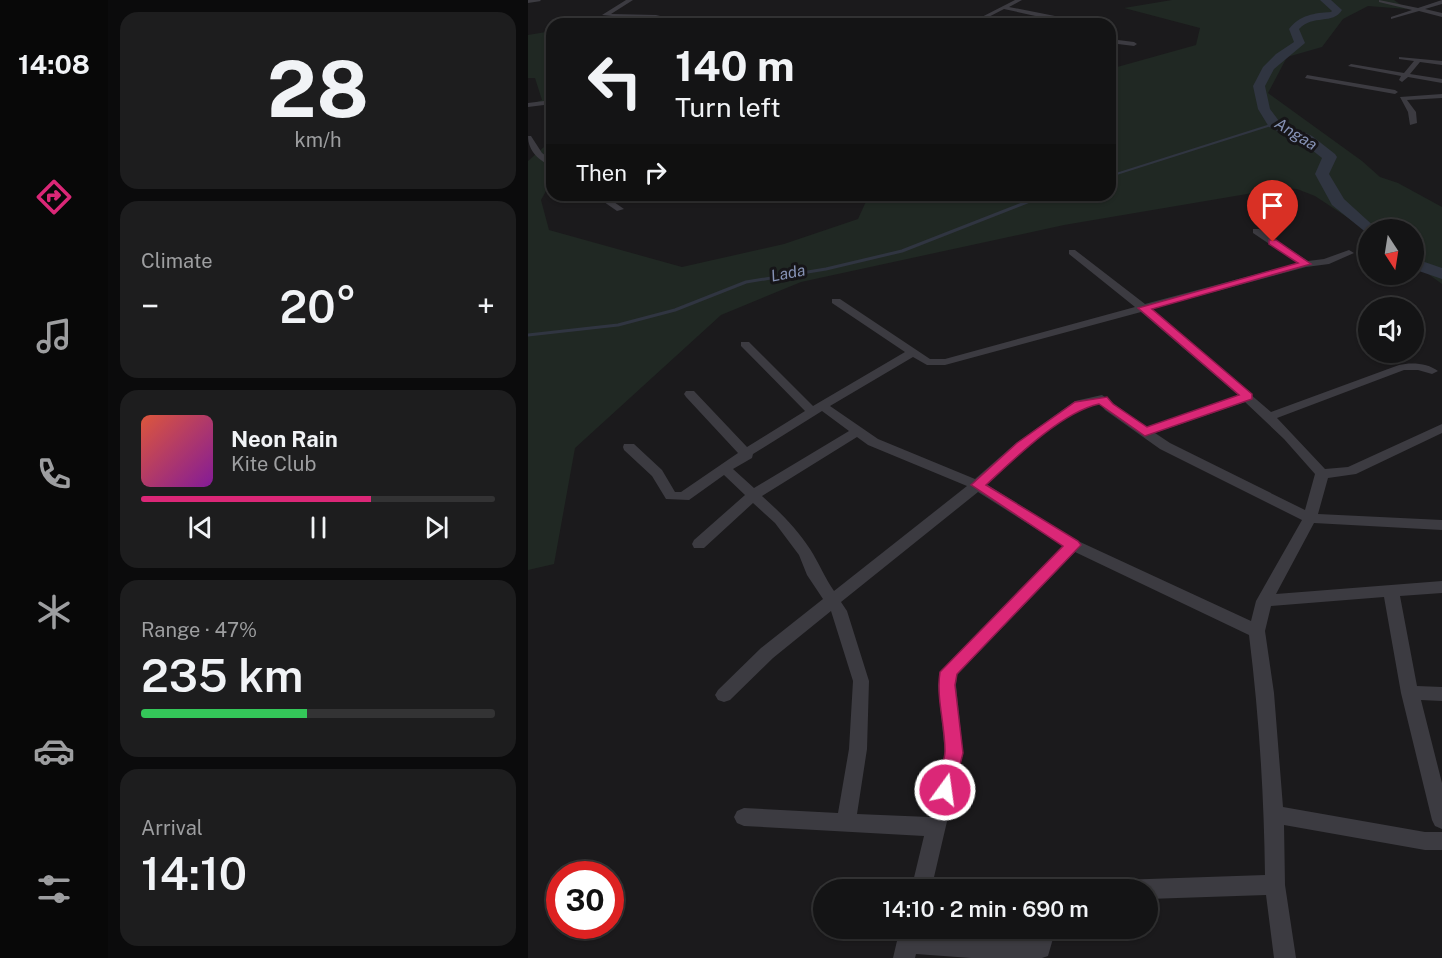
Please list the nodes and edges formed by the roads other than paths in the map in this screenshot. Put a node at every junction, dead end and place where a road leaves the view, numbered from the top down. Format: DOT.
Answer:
graph roads {
  1 [pos="630,0"];
  2 [pos="1019,0"];
  3 [pos="528,1"];
  4 [pos="538,1"];
  5 [pos="1381,1"];
  6 [pos="1442,2"];
  7 [pos="1005,8"];
  8 [pos="1418,9"];
  9 [pos="1442,15"];
  10 [pos="653,17"];
  11 [pos="658,18"];
  12 [pos="984,18"];
  13 [pos="1055,18"];
  14 [pos="1394,18"];
  15 [pos="1116,42"];
  16 [pos="1134,45"];
  17 [pos="1401,58"];
  18 [pos="1418,60"];
  19 [pos="1442,63"];
  20 [pos="1351,66"];
  21 [pos="1406,75"];
  22 [pos="1307,77"];
  23 [pos="1442,81"];
  24 [pos="1395,92"];
  25 [pos="1442,96"];
  26 [pos="1402,98"];
  27 [pos="546,103"];
  28 [pos="528,105"];
  29 [pos="1413,123"];
  30 [pos="528,138"];
  31 [pos="546,160"];
  32 [pos="607,201"];
  33 [pos="620,209"];
  34 [pos="1256,231"];
  35 [pos="1072,252"];
  36 [pos="1349,253"];
  37 [pos="1306,264"];
  38 [pos="836,301"];
  39 [pos="1144,308"];
  40 [pos="745,344"];
  41 [pos="912,353"];
  42 [pos="1432,371"];
  43 [pos="690,394"];
  44 [pos="1247,397"];
  45 [pos="817,408"];
  46 [pos="1271,416"];
  47 [pos="1442,428"];
  48 [pos="857,431"];
  49 [pos="1145,432"];
  50 [pos="629,447"];
  51 [pos="747,455"];
  52 [pos="726,470"];
  53 [pos="1322,474"];
  54 [pos="977,485"];
  55 [pos="752,496"];
  56 [pos="1310,518"];
  57 [pos="1442,525"];
  58 [pos="699,544"];
  59 [pos="1073,545"];
  60 [pos="1442,587"];
  61 [pos="1391,591"];
  62 [pos="834,601"];
  63 [pos="1264,601"];
  64 [pos="1257,631"];
  65 [pos="1410,693"];
  66 [pos="1442,694"];
  67 [pos="724,695"];
  68 [pos="1274,814"];
  69 [pos="744,817"];
  70 [pos="1442,820"];
  71 [pos="846,821"];
  72 [pos="936,827"];
  73 [pos="1442,841"];
  74 [pos="924,879"];
  75 [pos="1275,885"];
  76 [pos="1158,889"];
  77 [pos="1043,939"];
  78 [pos="907,943"];
  79 [pos="1285,958"];
  1 -- 10 [label="street"];
  2 -- 7 [label="street"];
  3 -- 4 [label="street"];
  5 -- 8 [label="street"];
  6 -- 8 [label="street"];
  7 -- 12 [label="street"];
  7 -- 13 [label="street"];
  8 -- 9 [label="street"];
  8 -- 14 [label="street"];
  10 -- 11 [label="street"];
  15 -- 16 [label="street"];
  17 -- 18 [label="street"];
  18 -- 19 [label="street"];
  18 -- 21 [label="street"];
  20 -- 21 [label="street"];
  21 -- 23 [label="street"];
  21 -- 24 [label="street"];
  22 -- 24 [label="street"];
  24 -- 26 [label="street"];
  25 -- 26 [label="street"];
  26 -- 29 [label="street"];
  27 -- 28 [label="street"];
  30 -- 31 [label="street"];
  32 -- 33 [label="street"];
  34 -- 37 [label="street"];
  35 -- 39 [label="street"];
  36 -- 37 [label="street"];
  37 -- 39 [label="street"];
  38 -- 41 [label="street"];
  39 -- 41 [label="street"];
  39 -- 44 [label="street"];
  40 -- 45 [label="street"];
  41 -- 45 [label="street"];
  42 -- 46 [label="street"];
  43 -- 51 [label="street"];
  44 -- 46 [label="street"];
  44 -- 49 [label="street"];
  45 -- 48 [label="street"];
  45 -- 51 [label="street"];
  46 -- 53 [label="street"];
  47 -- 53 [label="street"];
  48 -- 54 [label="street"];
  48 -- 55 [label="street"];
  49 -- 54 [label="street"];
  49 -- 56 [label="street"];
  50 -- 52 [label="street"];
  51 -- 52 [label="street"];
  52 -- 55 [label="street"];
  53 -- 56 [label="street"];
  54 -- 59 [label="street"];
  54 -- 62 [label="street"];
  55 -- 58 [label="street"];
  55 -- 62 [label="street"];
  56 -- 57 [label="street"];
  56 -- 63 [label="street"];
  59 -- 64 [label="street"];
  59 -- 72 [label="street"];
  60 -- 61 [label="street"];
  61 -- 63 [label="street"];
  61 -- 65 [label="street"];
  62 -- 67 [label="street"];
  62 -- 71 [label="street"];
  63 -- 64 [label="street"];
  64 -- 68 [label="street"];
  65 -- 66 [label="street"];
  65 -- 70 [label="street"];
  68 -- 73 [label="street"];
  68 -- 75 [label="street"];
  69 -- 71 [label="street"];
  71 -- 72 [label="street"];
  72 -- 74 [label="street"];
  75 -- 76 [label="street"];
  75 -- 79 [label="street"];
  77 -- 78 [label="street"];
}
